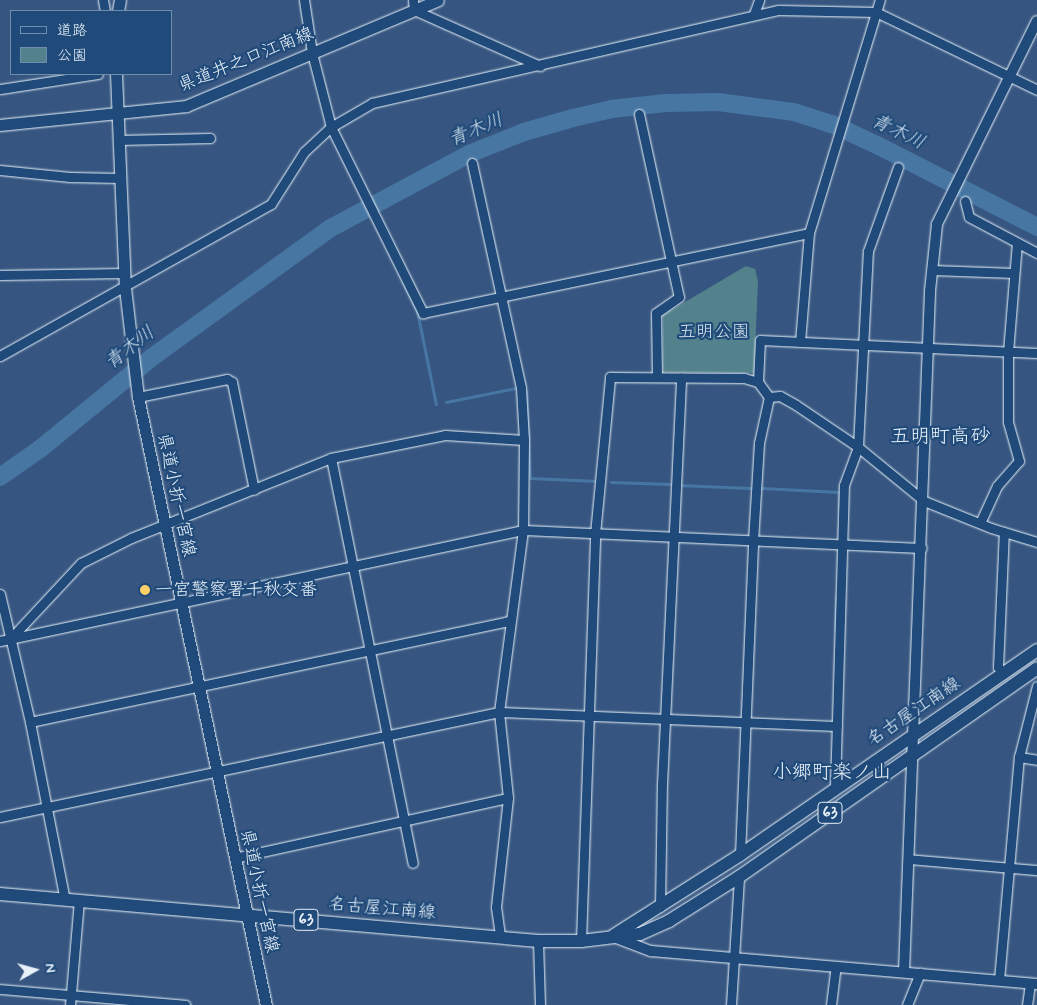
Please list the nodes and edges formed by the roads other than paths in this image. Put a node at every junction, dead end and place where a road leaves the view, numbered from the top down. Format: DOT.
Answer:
graph roads {
  1 [pos="304,0"];
  2 [pos="438,0"];
  3 [pos="759,0"];
  4 [pos="880,0"];
  5 [pos="413,5"];
  6 [pos="876,12"];
  7 [pos="754,14"];
  8 [pos="1037,21"];
  9 [pos="312,52"];
  10 [pos="540,66"];
  11 [pos="91,75"];
  12 [pos="116,75"];
  13 [pos="1009,78"];
  14 [pos="0,89"];
  15 [pos="1037,90"];
  16 [pos="639,114"];
  17 [pos="117,115"];
  18 [pos="0,125"];
  19 [pos="331,126"];
  20 [pos="210,138"];
  21 [pos="118,140"];
  22 [pos="472,163"];
  23 [pos="898,167"];
  24 [pos="0,170"];
  25 [pos="120,178"];
  26 [pos="965,201"];
  27 [pos="810,233"];
  28 [pos="1017,242"];
  29 [pos="1037,253"];
  30 [pos="671,262"];
  31 [pos="932,270"];
  32 [pos="124,273"];
  33 [pos="1014,273"];
  34 [pos="0,275"];
  35 [pos="125,288"];
  36 [pos="500,297"];
  37 [pos="800,342"];
  38 [pos="864,345"];
  39 [pos="928,348"];
  40 [pos="1008,352"];
  41 [pos="1037,353"];
  42 [pos="0,356"];
  43 [pos="657,377"];
  44 [pos="681,377"];
  45 [pos="758,382"];
  46 [pos="137,392"];
  47 [pos="769,397"];
  48 [pos="524,440"];
  49 [pos="858,447"];
  50 [pos="331,458"];
  51 [pos="254,490"];
  52 [pos="924,501"];
  53 [pos="980,523"];
  54 [pos="164,527"];
  55 [pos="523,530"];
  56 [pos="1004,532"];
  57 [pos="595,534"];
  58 [pos="673,538"];
  59 [pos="753,541"];
  60 [pos="1037,542"];
  61 [pos="841,545"];
  62 [pos="922,548"];
  63 [pos="355,564"];
  64 [pos="0,594"];
  65 [pos="180,602"];
  66 [pos="511,621"];
  67 [pos="10,638"];
  68 [pos="0,641"];
  69 [pos="371,650"];
  70 [pos="1037,650"];
  71 [pos="1037,668"];
  72 [pos="1002,673"];
  73 [pos="198,686"];
  74 [pos="1037,686"];
  75 [pos="499,712"];
  76 [pos="588,715"];
  77 [pos="665,718"];
  78 [pos="30,722"];
  79 [pos="746,722"];
  80 [pos="837,726"];
  81 [pos="913,733"];
  82 [pos="387,734"];
  83 [pos="912,755"];
  84 [pos="1019,757"];
  85 [pos="1037,760"];
  86 [pos="215,769"];
  87 [pos="835,787"];
  88 [pos="508,798"];
  89 [pos="47,806"];
  90 [pos="0,817"];
  91 [pos="404,820"];
  92 [pos="740,855"];
  93 [pos="234,858"];
  94 [pos="908,859"];
  95 [pos="412,863"];
  96 [pos="1011,867"];
  97 [pos="1037,870"];
  98 [pos="739,877"];
  99 [pos="0,894"];
  100 [pos="65,900"];
  101 [pos="79,901"];
  102 [pos="660,907"];
  103 [pos="246,915"];
  104 [pos="500,936"];
  105 [pos="612,937"];
  106 [pos="538,941"];
  107 [pos="582,941"];
  108 [pos="734,957"];
  109 [pos="836,966"];
  110 [pos="904,972"];
  111 [pos="920,973"];
  112 [pos="999,980"];
  113 [pos="1033,983"];
  114 [pos="0,990"];
  115 [pos="70,1000"];
  116 [pos="185,1005"];
  117 [pos="266,1005"];
  118 [pos="540,1005"];
  119 [pos="731,1005"];
  120 [pos="831,1005"];
  121 [pos="907,1005"];
  122 [pos="1027,1005"];
  1 -- 9 [label="street"];
  2 -- 5 [label="main road, 県道井之口江南線"];
  3 -- 7 [label="street"];
  4 -- 6 [label="street"];
  5 -- 9 [label="main road, 県道井之口江南線"];
  5 -- 10 [label="street"];
  6 -- 7 [label="street"];
  6 -- 13 [label="street"];
  6 -- 27 [label="street"];
  7 -- 10 [label="street"];
  8 -- 13 [label="street"];
  9 -- 17 [label="main road, 県道井之口江南線"];
  9 -- 19 [label="street"];
  10 -- 19 [label="street"];
  11 -- 14 [label="street"];
  12 -- 17 [label="main road, 県道小折一宮線"];
  13 -- 15 [label="street"];
  13 -- 31 [label="street"];
  16 -- 30 [label="street"];
  17 -- 18 [label="main road, 県道井之口江南線"];
  17 -- 21 [label="main road, 県道小折一宮線"];
  19 -- 35 [label="street"];
  19 -- 36 [label="street"];
  20 -- 21 [label="street"];
  21 -- 25 [label="main road, 県道小折一宮線"];
  22 -- 36 [label="street"];
  23 -- 38 [label="street"];
  24 -- 25 [label="street"];
  25 -- 32 [label="main road, 県道小折一宮線"];
  26 -- 28 [label="street"];
  27 -- 30 [label="street"];
  27 -- 37 [label="street"];
  28 -- 29 [label="street"];
  28 -- 33 [label="street"];
  30 -- 36 [label="street"];
  30 -- 43 [label="street"];
  31 -- 33 [label="street"];
  31 -- 39 [label="street"];
  32 -- 34 [label="street"];
  32 -- 35 [label="main road, 県道小折一宮線"];
  33 -- 40 [label="street"];
  35 -- 42 [label="street"];
  35 -- 46 [label="main road, 県道小折一宮線"];
  36 -- 48 [label="street"];
  37 -- 38 [label="street"];
  37 -- 45 [label="street"];
  38 -- 39 [label="street"];
  38 -- 49 [label="street"];
  39 -- 40 [label="street"];
  39 -- 52 [label="street"];
  40 -- 41 [label="street"];
  40 -- 53 [label="street"];
  43 -- 44 [label="street"];
  43 -- 57 [label="street"];
  44 -- 45 [label="street"];
  44 -- 58 [label="street"];
  45 -- 47 [label="street"];
  46 -- 51 [label="street"];
  46 -- 54 [label="main road, 県道小折一宮線"];
  47 -- 49 [label="street"];
  47 -- 59 [label="street"];
  48 -- 50 [label="street"];
  48 -- 55 [label="street"];
  49 -- 52 [label="street"];
  49 -- 61 [label="street"];
  50 -- 51 [label="street"];
  50 -- 63 [label="street"];
  51 -- 54 [label="street"];
  52 -- 53 [label="street"];
  52 -- 62 [label="street"];
  53 -- 56 [label="street"];
  54 -- 65 [label="main road, 県道小折一宮線"];
  54 -- 67 [label="street"];
  55 -- 57 [label="street"];
  55 -- 63 [label="street"];
  55 -- 66 [label="street"];
  56 -- 60 [label="street"];
  56 -- 72 [label="street"];
  57 -- 58 [label="street"];
  57 -- 76 [label="street"];
  58 -- 59 [label="street"];
  58 -- 77 [label="street"];
  59 -- 61 [label="street"];
  59 -- 79 [label="street"];
  61 -- 62 [label="street"];
  61 -- 80 [label="street"];
  62 -- 81 [label="street"];
  63 -- 65 [label="street"];
  63 -- 69 [label="street"];
  64 -- 67 [label="street"];
  65 -- 67 [label="street"];
  65 -- 73 [label="main road, 県道小折一宮線"];
  66 -- 69 [label="street"];
  66 -- 75 [label="street"];
  67 -- 68 [label="street"];
  67 -- 78 [label="street"];
  69 -- 73 [label="street"];
  69 -- 82 [label="street"];
  70 -- 72 [label="main road, 名古屋江南線 / 63"];
  71 -- 83 [label="main road, 名古屋江南線 / 63"];
  72 -- 81 [label="main road, 名古屋江南線 / 63"];
  73 -- 78 [label="street"];
  73 -- 86 [label="main road, 県道小折一宮線"];
  74 -- 84 [label="street"];
  75 -- 76 [label="street"];
  75 -- 82 [label="street"];
  75 -- 88 [label="street"];
  76 -- 77 [label="street"];
  76 -- 107 [label="street"];
  77 -- 79 [label="street"];
  77 -- 102 [label="street"];
  78 -- 89 [label="street"];
  79 -- 80 [label="street"];
  79 -- 92 [label="street"];
  80 -- 87 [label="street"];
  81 -- 83 [label="street"];
  81 -- 87 [label="main road, 名古屋江南線 / 63"];
  82 -- 86 [label="street"];
  82 -- 91 [label="street"];
  83 -- 94 [label="street"];
  83 -- 98 [label="main road, 名古屋江南線 / 63"];
  84 -- 85 [label="street"];
  84 -- 96 [label="street"];
  86 -- 89 [label="street"];
  86 -- 93 [label="main road, 県道小折一宮線"];
  87 -- 92 [label="main road, 名古屋江南線 / 63"];
  88 -- 91 [label="street"];
  88 -- 104 [label="street"];
  89 -- 90 [label="street"];
  89 -- 100 [label="street"];
  91 -- 93 [label="street"];
  91 -- 95 [label="street"];
  92 -- 102 [label="main road, 名古屋江南線 / 63"];
  93 -- 103 [label="main road, 県道小折一宮線"];
  94 -- 96 [label="street"];
  94 -- 110 [label="street"];
  96 -- 97 [label="street"];
  96 -- 112 [label="street"];
  98 -- 105 [label="main road, 名古屋江南線 / 63"];
  98 -- 108 [label="street"];
  99 -- 100 [label="main road, 名古屋江南線 / 63"];
  100 -- 101 [label="main road, 名古屋江南線 / 63"];
  101 -- 103 [label="main road, 名古屋江南線 / 63"];
  101 -- 115 [label="street"];
  102 -- 105 [label="main road, 名古屋江南線 / 63"];
  103 -- 104 [label="main road, 名古屋江南線 / 63"];
  103 -- 117 [label="main road, 県道小折一宮線"];
  104 -- 106 [label="main road, 名古屋江南線 / 63"];
  105 -- 107 [label="main road, 名古屋江南線 / 63"];
  105 -- 108 [label="street"];
  106 -- 107 [label="main road, 名古屋江南線 / 63"];
  106 -- 118 [label="street"];
  108 -- 109 [label="street"];
  108 -- 119 [label="street"];
  109 -- 110 [label="street"];
  109 -- 120 [label="street"];
  110 -- 111 [label="street"];
  111 -- 112 [label="street"];
  111 -- 121 [label="street"];
  112 -- 113 [label="street"];
  113 -- 122 [label="street"];
  114 -- 115 [label="street"];
  115 -- 116 [label="street"];
}
